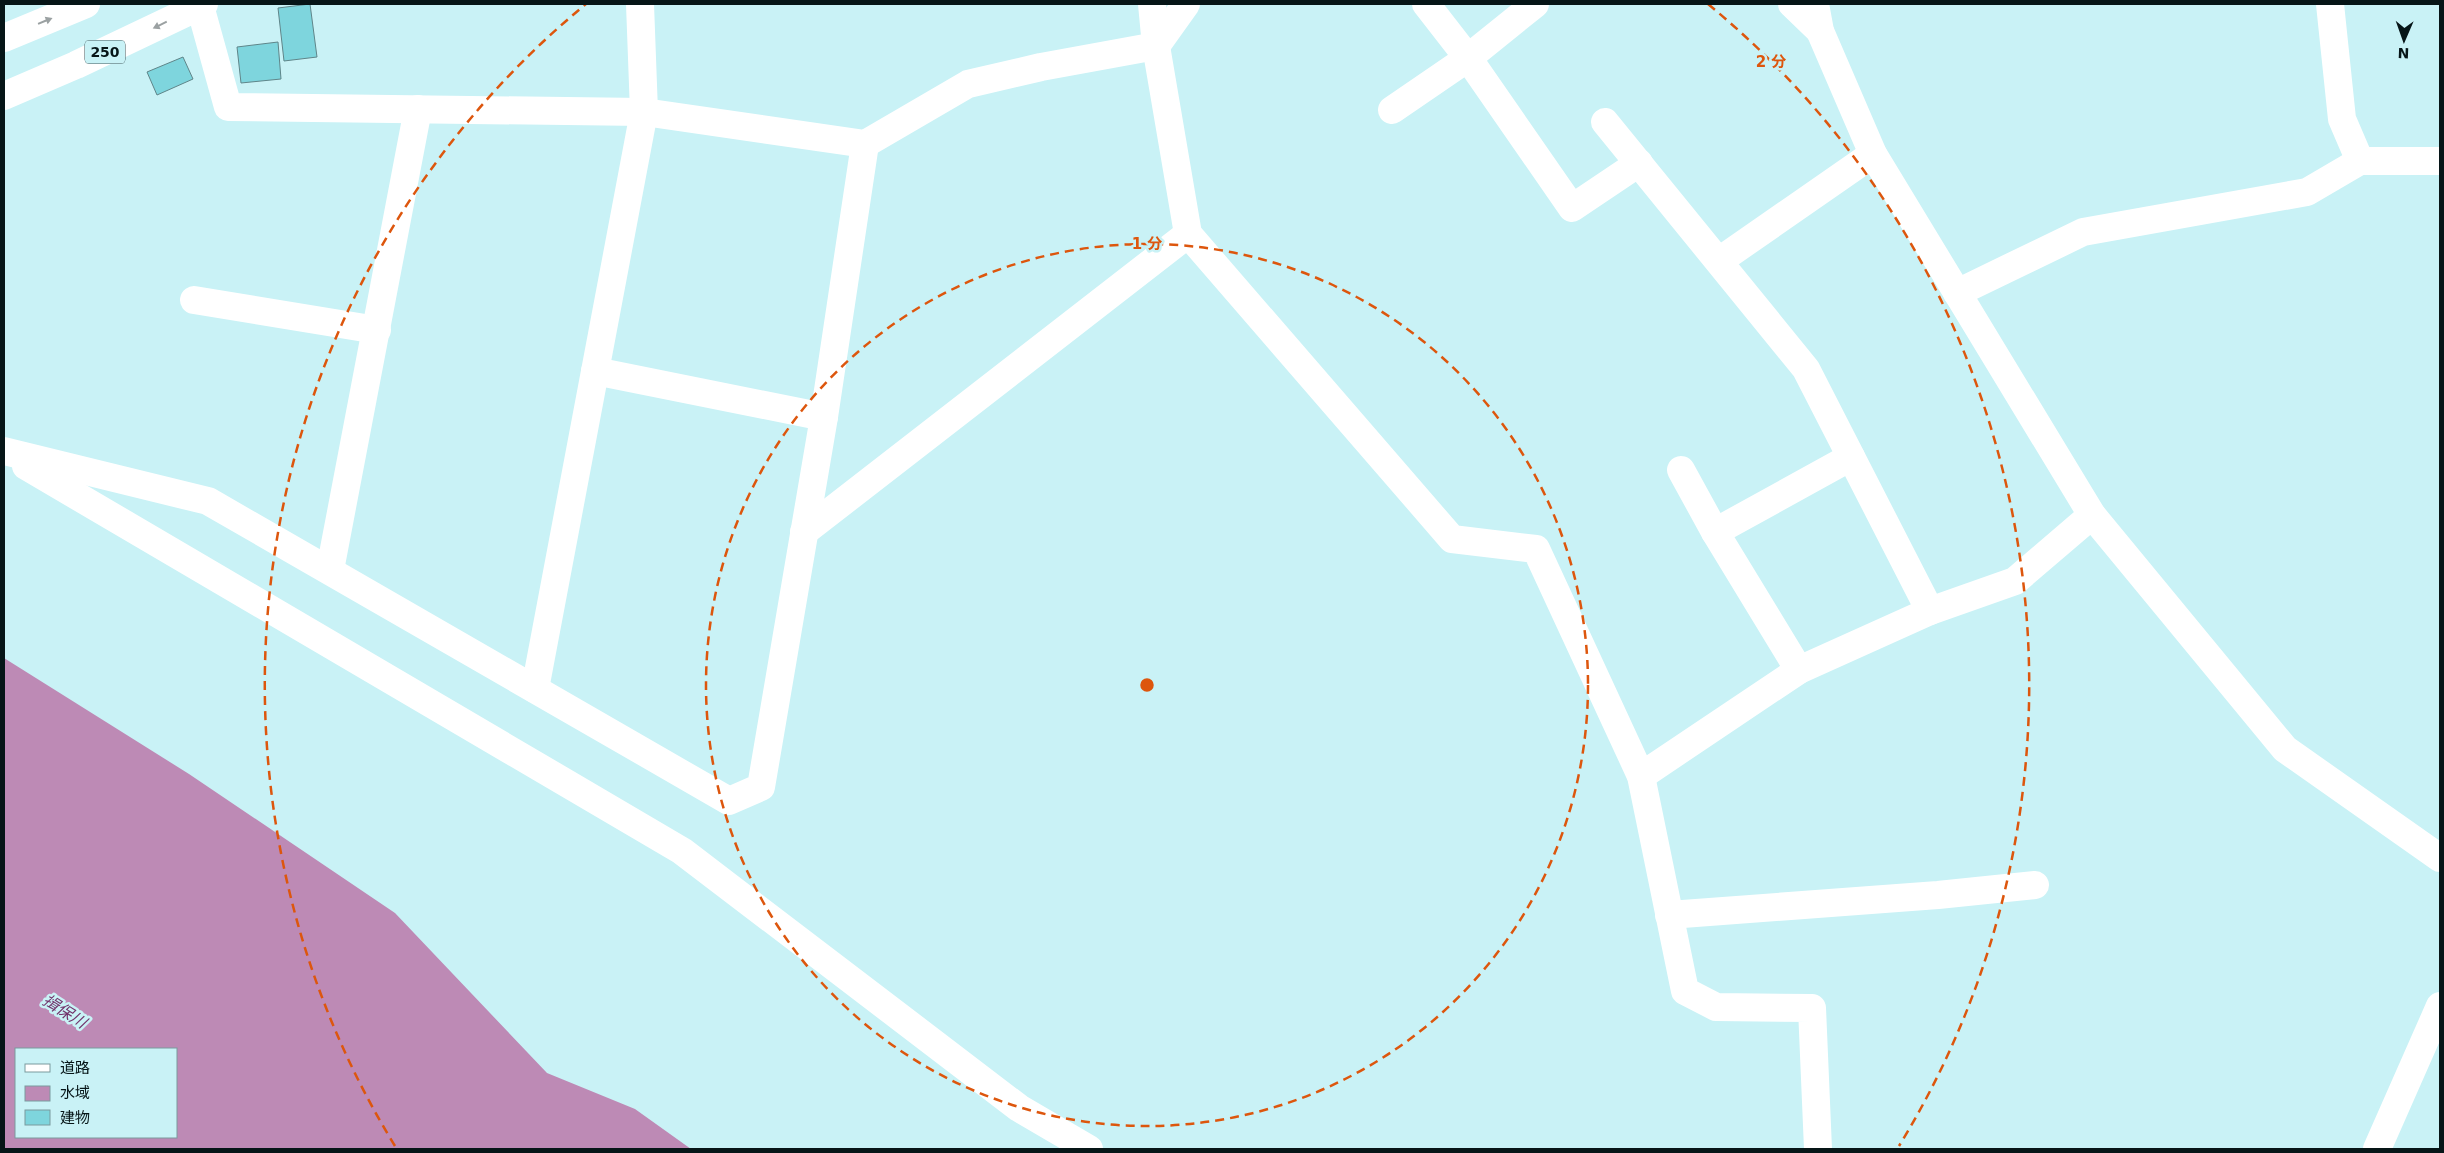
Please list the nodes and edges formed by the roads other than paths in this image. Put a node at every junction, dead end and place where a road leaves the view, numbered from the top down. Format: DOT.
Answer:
graph roads {
  1 [pos="86,4"];
  2 [pos="640,4"];
  3 [pos="1152,4"];
  4 [pos="1186,4"];
  5 [pos="1426,4"];
  6 [pos="1536,4"];
  7 [pos="1792,4"];
  8 [pos="1815,4"];
  9 [pos="2330,4"];
  10 [pos="202,5"];
  11 [pos="1820,31"];
  12 [pos="4,38"];
  13 [pos="1156,46"];
  14 [pos="1468,58"];
  15 [pos="4,96"];
  16 [pos="418,109"];
  17 [pos="1392,110"];
  18 [pos="644,112"];
  19 [pos="1605,122"];
  20 [pos="865,144"];
  21 [pos="1873,154"];
  22 [pos="2360,161"];
  23 [pos="2439,163"];
  24 [pos="1639,164"];
  25 [pos="1188,234"];
  26 [pos="1718,261"];
  27 [pos="1957,293"];
  28 [pos="194,300"];
  29 [pos="377,330"];
  30 [pos="596,371"];
  31 [pos="824,417"];
  32 [pos="4,452"];
  33 [pos="1851,457"];
  34 [pos="1681,470"];
  35 [pos="2092,515"];
  36 [pos="804,532"];
  37 [pos="1715,532"];
  38 [pos="330,570"];
  39 [pos="1930,611"];
  40 [pos="1799,670"];
  41 [pos="535,689"];
  42 [pos="1642,776"];
  43 [pos="2440,858"];
  44 [pos="2035,885"];
  45 [pos="1669,915"];
  46 [pos="2440,1006"];
  47 [pos="1019,1108"];
  48 [pos="1052,1149"];
  49 [pos="1089,1149"];
  50 [pos="1818,1149"];
  51 [pos="2376,1149"];
  12 -- 1 [label="main road, one-way"];
  2 -- 18 [label="main road"];
  3 -- 13 [label="main road"];
  4 -- 13 [label="main road"];
  5 -- 14 [label="main road"];
  6 -- 14 [label="main road"];
  7 -- 11 [label="main road"];
  8 -- 11 [label="main road"];
  9 -- 22 [label="main road"];
  10 -- 15 [label="main road, 250, one-way"];
  10 -- 16 [label="main road"];
  11 -- 21 [label="main road"];
  13 -- 20 [label="main road"];
  13 -- 25 [label="main road"];
  14 -- 17 [label="main road"];
  14 -- 24 [label="main road"];
  16 -- 18 [label="main road"];
  16 -- 29 [label="main road"];
  18 -- 20 [label="main road"];
  18 -- 30 [label="main road"];
  19 -- 24 [label="main road"];
  20 -- 31 [label="main road"];
  21 -- 26 [label="main road"];
  21 -- 27 [label="main road"];
  22 -- 23 [label="main road"];
  22 -- 27 [label="main road"];
  24 -- 26 [label="main road"];
  25 -- 36 [label="main road"];
  25 -- 42 [label="main road"];
  26 -- 33 [label="main road"];
  27 -- 35 [label="main road"];
  28 -- 29 [label="main road"];
  29 -- 38 [label="main road"];
  30 -- 31 [label="main road"];
  30 -- 41 [label="main road"];
  31 -- 36 [label="main road"];
  32 -- 38 [label="main road"];
  32 -- 47 [label="main road"];
  33 -- 37 [label="main road"];
  33 -- 39 [label="main road"];
  34 -- 37 [label="main road"];
  35 -- 39 [label="main road"];
  35 -- 43 [label="main road"];
  36 -- 41 [label="main road"];
  37 -- 40 [label="main road"];
  38 -- 41 [label="main road"];
  39 -- 40 [label="main road"];
  40 -- 42 [label="main road"];
  42 -- 45 [label="main road"];
  44 -- 45 [label="main road"];
  45 -- 50 [label="main road"];
  46 -- 51 [label="main road"];
  47 -- 48 [label="main road"];
  47 -- 49 [label="main road"];
}
